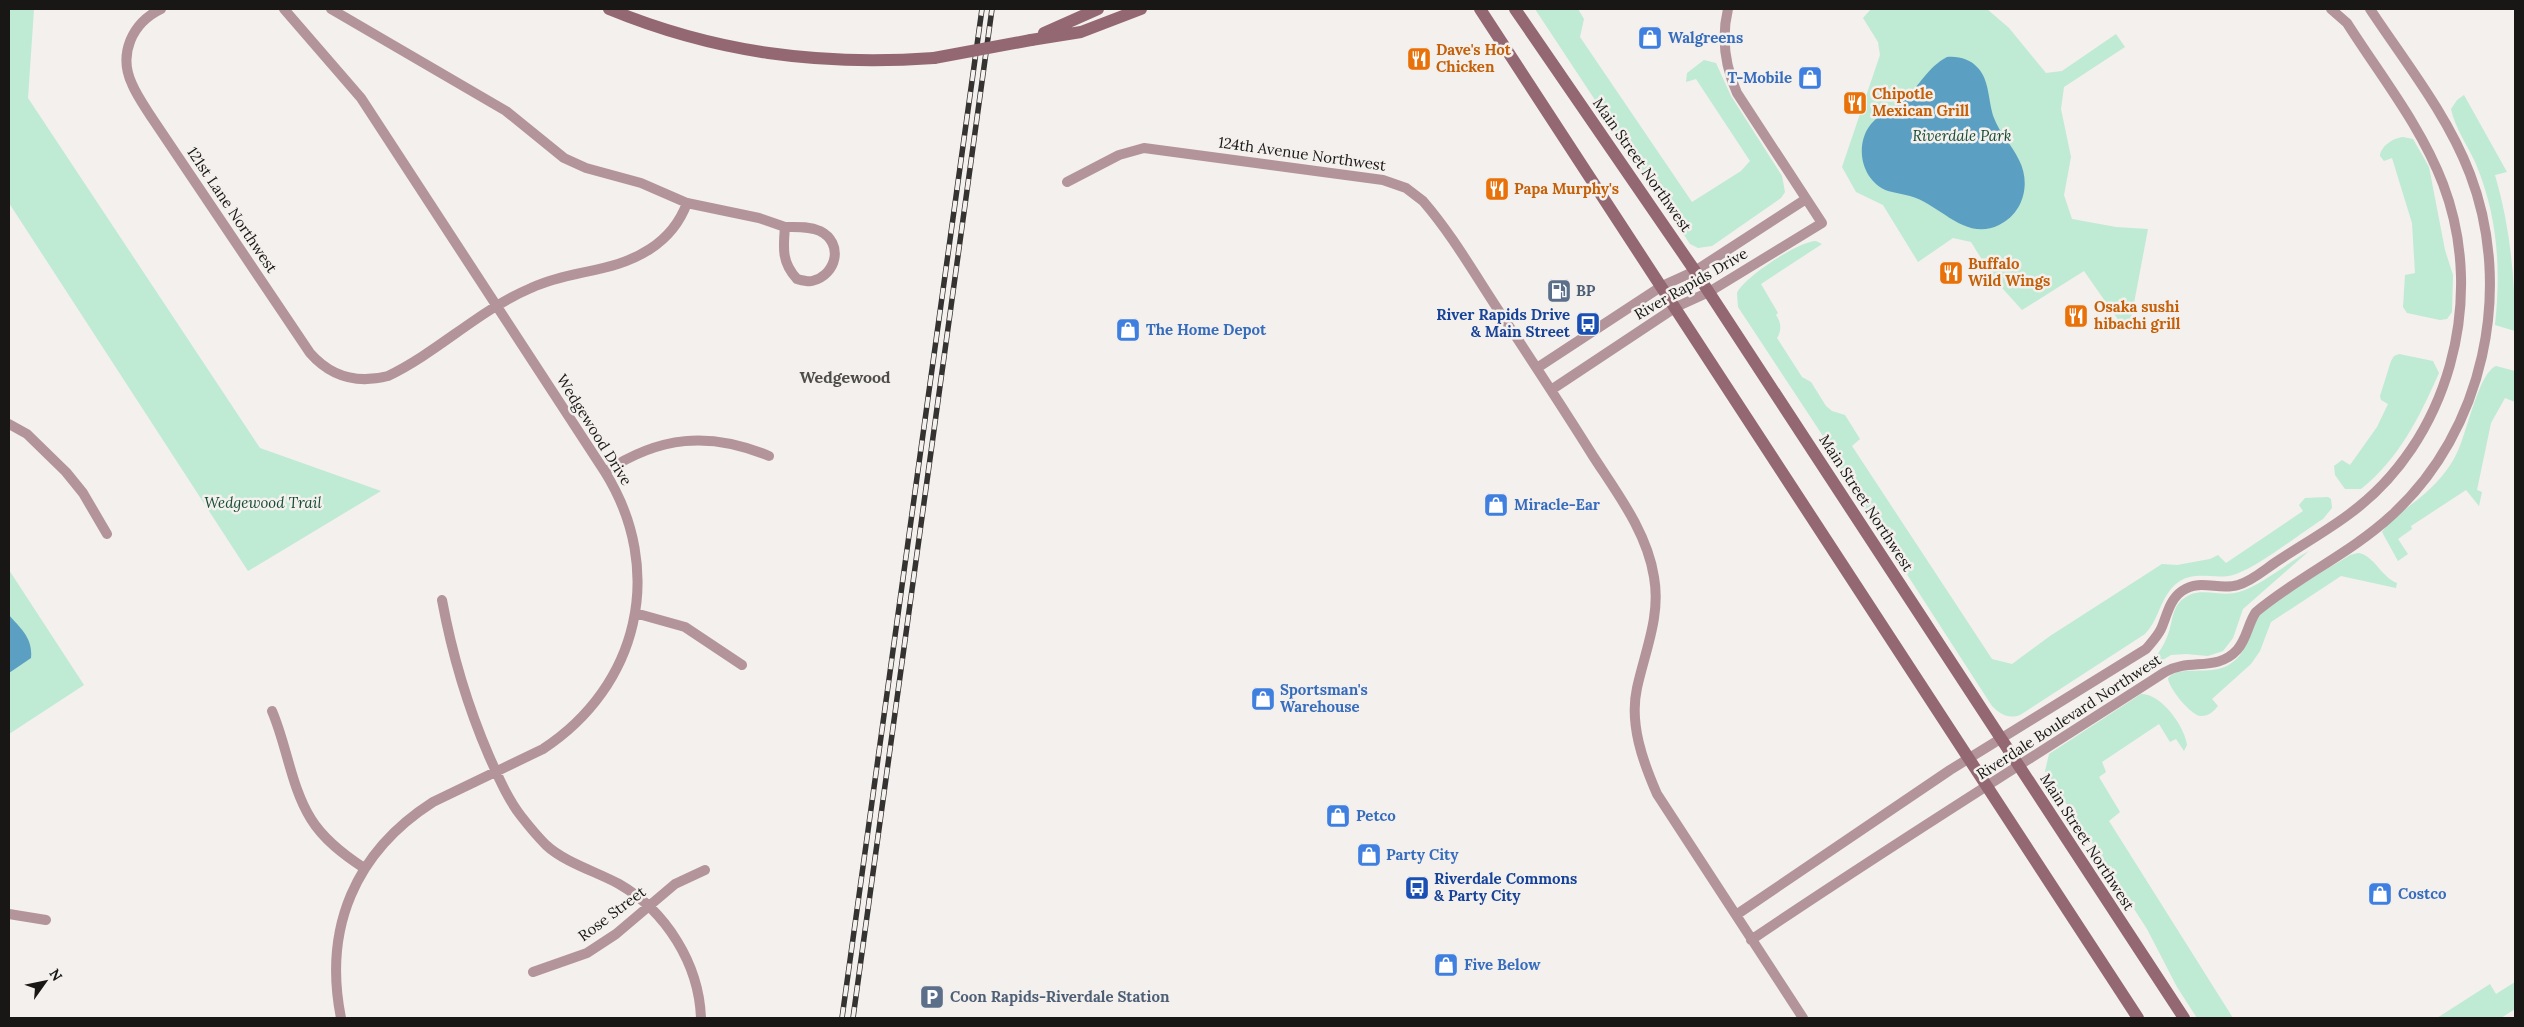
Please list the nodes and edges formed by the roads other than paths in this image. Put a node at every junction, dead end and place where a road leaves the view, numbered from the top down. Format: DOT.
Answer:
graph roads {
  1 [pos="161,9"];
  2 [pos="284,9"];
  3 [pos="331,9"];
  4 [pos="609,9"];
  5 [pos="1098,9"];
  6 [pos="1141,9"];
  7 [pos="1480,9"];
  8 [pos="1515,9"];
  9 [pos="1526,9"];
  10 [pos="1728,9"];
  11 [pos="2331,9"];
  12 [pos="2370,9"];
  13 [pos="1527,28"];
  14 [pos="1031,40"];
  15 [pos="1067,182"];
  16 [pos="1806,199"];
  17 [pos="687,202"];
  18 [pos="785,227"];
  19 [pos="1695,271"];
  20 [pos="1662,286"];
  21 [pos="1709,292"];
  22 [pos="497,307"];
  23 [pos="1676,307"];
  24 [pos="1537,368"];
  25 [pos="1551,390"];
  26 [pos="9,424"];
  27 [pos="769,456"];
  28 [pos="605,472"];
  29 [pos="107,534"];
  30 [pos="442,600"];
  31 [pos="635,613"];
  32 [pos="742,665"];
  33 [pos="272,711"];
  34 [pos="2001,740"];
  35 [pos="1970,760"];
  36 [pos="2019,767"];
  37 [pos="496,772"];
  38 [pos="1988,787"];
  39 [pos="364,868"];
  40 [pos="705,870"];
  41 [pos="648,906"];
  42 [pos="9,914"];
  43 [pos="1736,915"];
  44 [pos="46,920"];
  45 [pos="1752,940"];
  46 [pos="533,972"];
  47 [pos="341,1018"];
  48 [pos="701,1018"];
  49 [pos="1803,1018"];
  50 [pos="2138,1018"];
  51 [pos="2184,1018"];
  1 -- 22 [label="street, 121st Lane Northwest"];
  2 -- 22 [label="street, Wedgewood Drive"];
  3 -- 17 [label="street"];
  4 -- 14 [label="main road, bridge"];
  5 -- 14 [label="main road"];
  6 -- 14 [label="main road"];
  7 -- 20 [label="main road"];
  8 -- 13 [label="main road, Main Street Northwest"];
  9 -- 13 [label="main road"];
  10 -- 16 [label="street, River Rapids Drive"];
  11 -- 34 [label="street, Riverdale Boulevard Northwest"];
  12 -- 36 [label="street, Riverdale Boulevard Northwest"];
  13 -- 19 [label="main road, Main Street Northwest"];
  15 -- 24 [label="street, 124th Avenue Northwest"];
  16 -- 19 [label="street, River Rapids Drive"];
  16 -- 21 [label="street, River Rapids Drive"];
  17 -- 18 [label="street"];
  17 -- 22 [label="street"];
  18 -- 18 [label="street"];
  19 -- 20 [label="street, River Rapids Drive"];
  19 -- 21 [label="main road, Main Street Northwest"];
  20 -- 23 [label="main road"];
  20 -- 24 [label="street, River Rapids Drive"];
  21 -- 23 [label="street, River Rapids Drive"];
  21 -- 34 [label="main road, Main Street Northwest"];
  22 -- 28 [label="street, Wedgewood Drive"];
  23 -- 25 [label="street, River Rapids Drive"];
  23 -- 35 [label="main road"];
  24 -- 25 [label="street, 124th Avenue Northwest"];
  25 -- 43 [label="street"];
  26 -- 29 [label="street"];
  27 -- 28 [label="street"];
  28 -- 31 [label="street, Wedgewood Drive"];
  30 -- 37 [label="street"];
  31 -- 32 [label="street"];
  31 -- 37 [label="street, Wedgewood Drive"];
  33 -- 39 [label="street"];
  34 -- 35 [label="street, Riverdale Boulevard Northwest"];
  34 -- 36 [label="main road, Main Street Northwest"];
  35 -- 38 [label="main road"];
  35 -- 43 [label="street, Riverdale Boulevard Northwest"];
  36 -- 38 [label="street, Riverdale Boulevard Northwest"];
  36 -- 51 [label="main road, Main Street Northwest"];
  37 -- 39 [label="street, Wedgewood Drive"];
  37 -- 41 [label="street"];
  38 -- 45 [label="street, Riverdale Boulevard Northwest"];
  38 -- 50 [label="main road"];
  39 -- 47 [label="street, Wedgewood Drive"];
  40 -- 41 [label="street, Rose Street"];
  41 -- 46 [label="street, Rose Street"];
  41 -- 48 [label="street"];
  42 -- 44 [label="street"];
  43 -- 45 [label="street"];
  45 -- 49 [label="street"];
}
